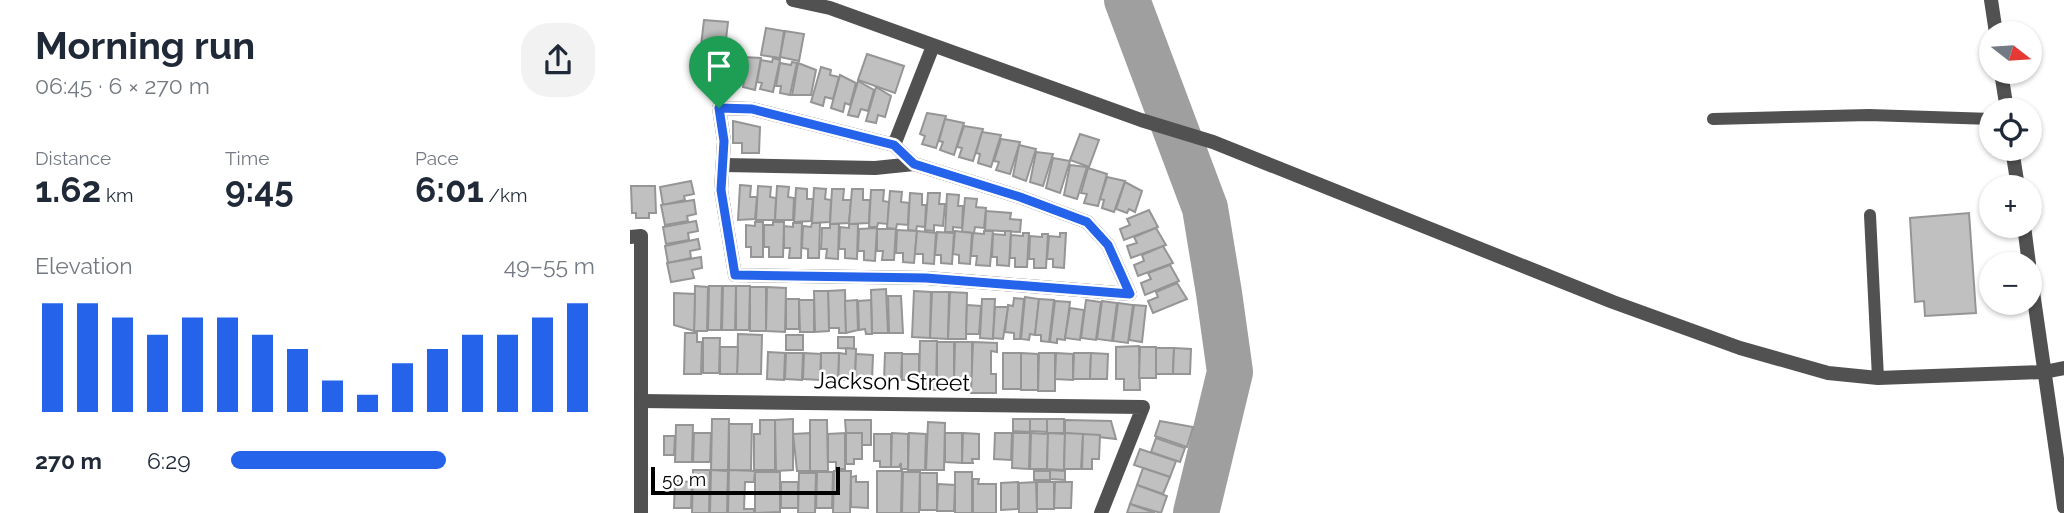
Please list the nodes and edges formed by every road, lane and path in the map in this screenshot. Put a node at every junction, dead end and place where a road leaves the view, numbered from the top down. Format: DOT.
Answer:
graph roads {
  1 [pos="793,0"];
  2 [pos="1991,0"];
  3 [pos="1994,21"];
  4 [pos="933,46"];
  5 [pos="1713,119"];
  6 [pos="1979,119"];
  7 [pos="894,145"];
  8 [pos="914,164"];
  9 [pos="724,165"];
  10 [pos="1870,215"];
  11 [pos="635,237"];
  12 [pos="2037,315"];
  13 [pos="2064,368"];
  14 [pos="2045,372"];
  15 [pos="1878,377"];
  16 [pos="641,401"];
  17 [pos="2064,507"];
  18 [pos="641,513"];
  19 [pos="1101,513"];
  1 -- 4 [label="street"];
  2 -- 3 [label="street"];
  4 -- 7 [label="street"];
  4 -- 15 [label="street"];
  5 -- 6 [label="lane"];
  7 -- 8 [label="street"];
  7 -- 9 [label="street"];
  8 -- 9 [label="street"];
  8 -- 9 [label="street"];
  10 -- 15 [label="lane"];
  11 -- 16 [label="street"];
  12 -- 14 [label="street"];
  13 -- 14 [label="street"];
  14 -- 15 [label="street"];
  14 -- 17 [label="street"];
  16 -- 18 [label="street"];
  16 -- 19 [label="street, Jackson Street"];
}
